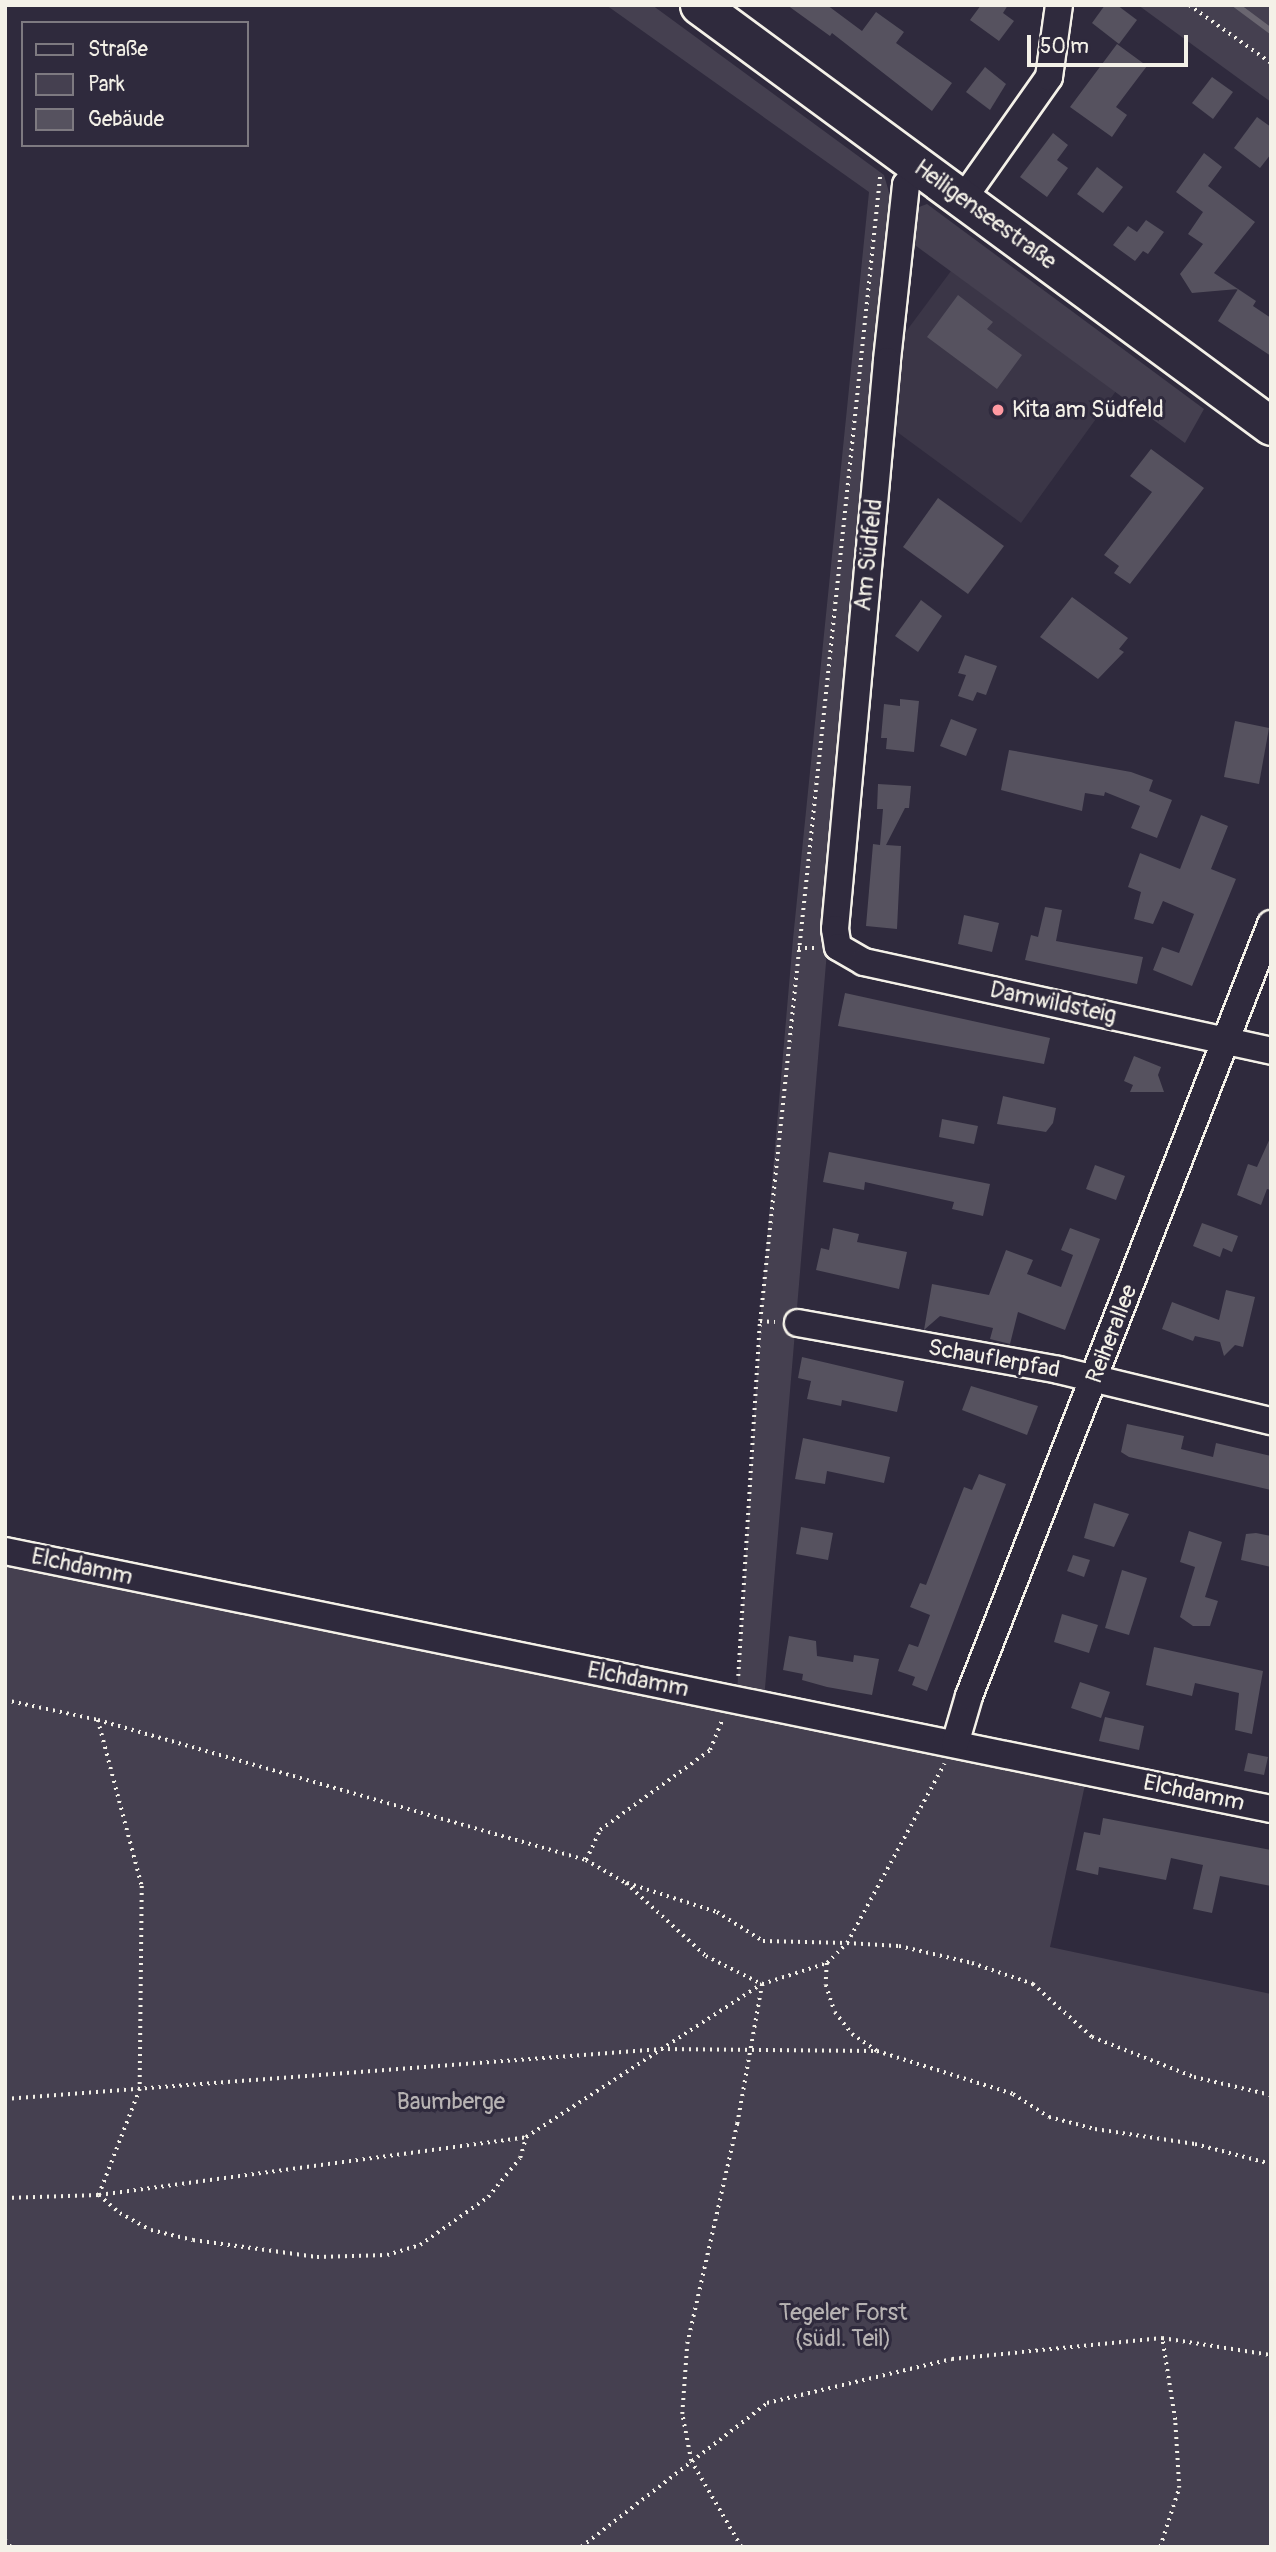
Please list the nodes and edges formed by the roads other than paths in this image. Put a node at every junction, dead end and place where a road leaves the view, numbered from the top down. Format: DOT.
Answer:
graph roads {
  1 [pos="699,5"];
  2 [pos="1059,5"];
  3 [pos="908,158"];
  4 [pos="963,199"];
  5 [pos="1271,426"];
  6 [pos="1271,924"];
  7 [pos="838,947"];
  8 [pos="1224,1040"];
  9 [pos="1271,1051"];
  10 [pos="798,1323"];
  11 [pos="1095,1378"];
  12 [pos="1271,1421"];
  13 [pos="5,1551"];
  14 [pos="955,1744"];
  15 [pos="1271,1809"];
  1 -- 3 [label="main road, Heiligenseestraße"];
  2 -- 4 [label="street"];
  3 -- 4 [label="main road, Heiligenseestraße"];
  3 -- 7 [label="street, Am Südfeld"];
  4 -- 5 [label="main road, Heiligenseestraße"];
  6 -- 8 [label="street, Reiherallee"];
  7 -- 8 [label="street, Damwildsteig"];
  8 -- 9 [label="street, Damwildsteig"];
  8 -- 11 [label="street, Reiherallee"];
  10 -- 11 [label="street, Schauflerpfad"];
  11 -- 12 [label="street, Schauflerpfad"];
  11 -- 14 [label="street, Reiherallee"];
  13 -- 14 [label="street, Elchdamm"];
  14 -- 15 [label="street, Elchdamm"];
}
